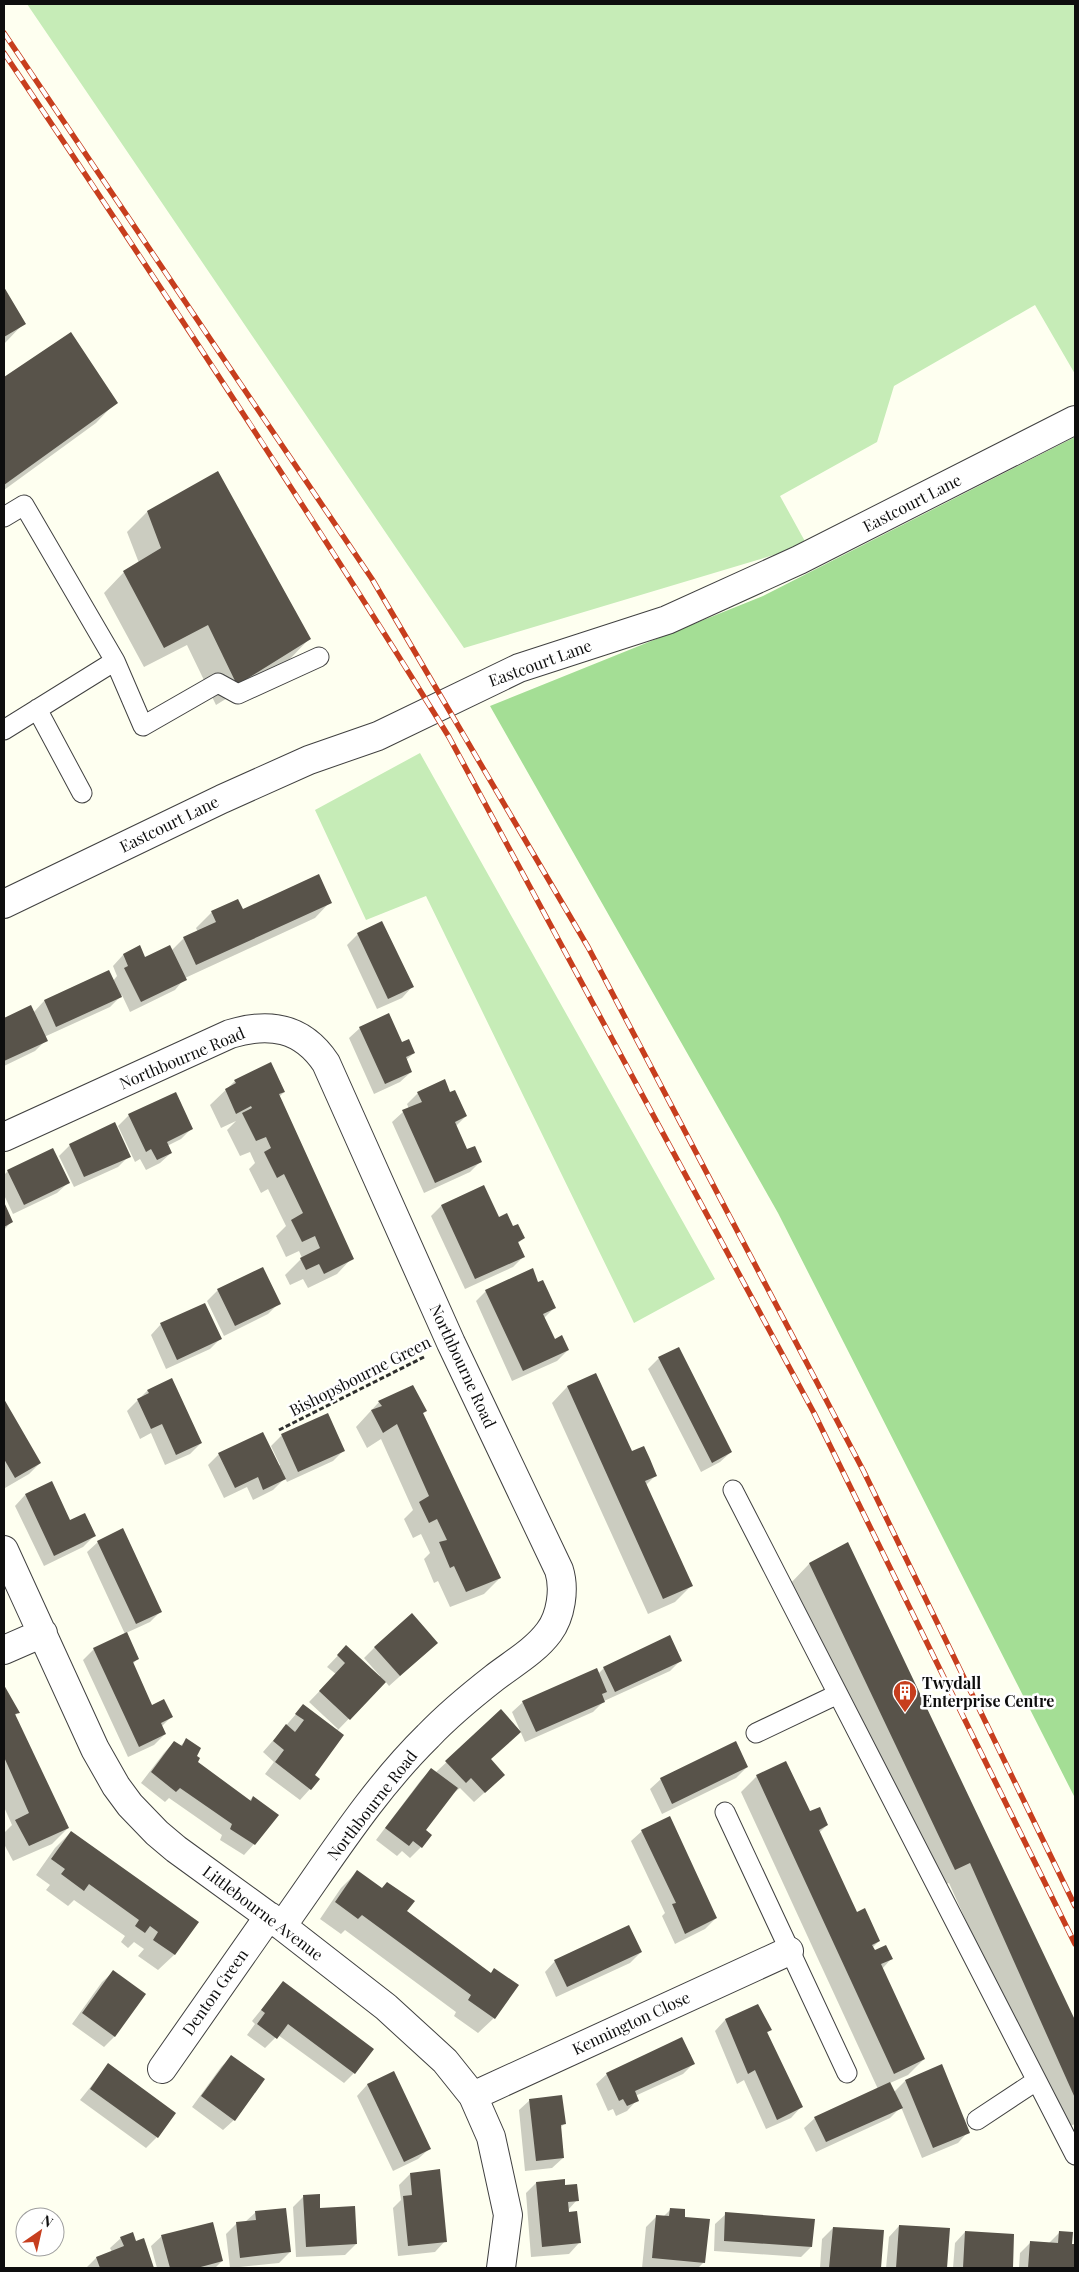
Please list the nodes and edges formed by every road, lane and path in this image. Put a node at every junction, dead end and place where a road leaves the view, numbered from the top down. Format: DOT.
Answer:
graph roads {
  1 [pos="1075,420"];
  2 [pos="4,517"];
  3 [pos="319,657"];
  4 [pos="115,661"];
  5 [pos="38,709"];
  6 [pos="4,730"];
  7 [pos="82,793"];
  8 [pos="4,904"];
  9 [pos="4,1137"];
  10 [pos="451,1343"];
  11 [pos="279,1430"];
  12 [pos="732,1490"];
  13 [pos="4,1550"];
  14 [pos="42,1634"];
  15 [pos="4,1650"];
  16 [pos="838,1694"];
  17 [pos="756,1733"];
  18 [pos="725,1812"];
  19 [pos="276,1921"];
  20 [pos="789,1950"];
  21 [pos="162,2069"];
  22 [pos="847,2073"];
  23 [pos="1036,2081"];
  24 [pos="473,2096"];
  25 [pos="977,2120"];
  26 [pos="1075,2155"];
  27 [pos="501,2268"];
  1 -- 8 [label="street, Eastcourt Lane"];
  2 -- 4 [label="lane"];
  3 -- 4 [label="lane"];
  4 -- 5 [label="lane"];
  5 -- 6 [label="lane"];
  5 -- 7 [label="lane"];
  9 -- 10 [label="street, Northbourne Road"];
  10 -- 11 [label="path, Bishopsbourne Green"];
  10 -- 19 [label="street, Northbourne Road"];
  12 -- 16 [label="lane"];
  13 -- 14 [label="street, Littlebourne Avenue"];
  14 -- 15 [label="street"];
  14 -- 19 [label="street, Littlebourne Avenue"];
  16 -- 17 [label="lane"];
  16 -- 23 [label="lane"];
  18 -- 20 [label="lane"];
  19 -- 21 [label="street, Denton Green"];
  19 -- 24 [label="street, Littlebourne Avenue"];
  20 -- 22 [label="lane"];
  20 -- 24 [label="street, Kennington Close"];
  23 -- 25 [label="lane"];
  23 -- 26 [label="lane"];
  24 -- 27 [label="street, Littlebourne Avenue"];
}
